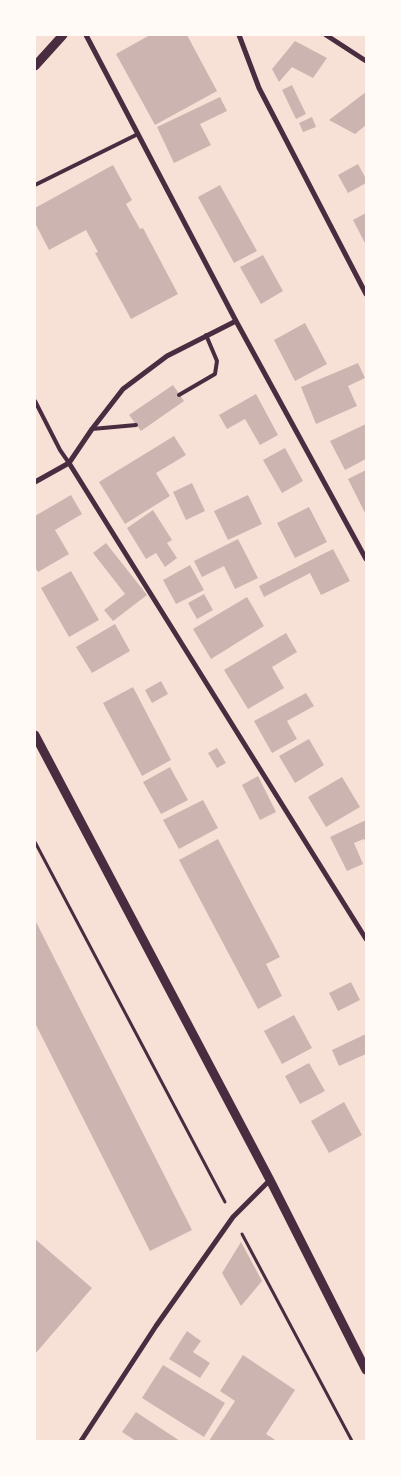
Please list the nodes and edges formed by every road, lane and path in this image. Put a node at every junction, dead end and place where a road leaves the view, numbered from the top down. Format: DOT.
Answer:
graph roads {
  1 [pos="63,35"];
  2 [pos="86,35"];
  3 [pos="238,35"];
  4 [pos="326,35"];
  5 [pos="366,61"];
  6 [pos="35,66"];
  7 [pos="138,134"];
  8 [pos="35,185"];
  9 [pos="366,294"];
  10 [pos="236,321"];
  11 [pos="206,335"];
  12 [pos="179,395"];
  13 [pos="35,401"];
  14 [pos="136,426"];
  15 [pos="92,429"];
  16 [pos="69,463"];
  17 [pos="35,482"];
  18 [pos="366,559"];
  19 [pos="35,735"];
  20 [pos="35,842"];
  21 [pos="366,939"];
  22 [pos="270,1180"];
  23 [pos="233,1217"];
  24 [pos="366,1370"];
  25 [pos="81,1441"];
  26 [pos="352,1441"];
  1 -- 6 [label="street"];
  2 -- 7 [label="street"];
  3 -- 9 [label="street"];
  4 -- 5 [label="street"];
  7 -- 8 [label="lane"];
  7 -- 10 [label="street"];
  10 -- 11 [label="street"];
  10 -- 18 [label="street"];
  11 -- 12 [label="lane"];
  11 -- 15 [label="street"];
  13 -- 16 [label="lane"];
  14 -- 15 [label="lane"];
  15 -- 16 [label="street"];
  16 -- 17 [label="street"];
  16 -- 21 [label="street"];
  19 -- 22 [label="street"];
  20 -- 23 [label="path"];
  22 -- 23 [label="street"];
  22 -- 24 [label="street"];
  23 -- 25 [label="street"];
  23 -- 26 [label="path"];
}
